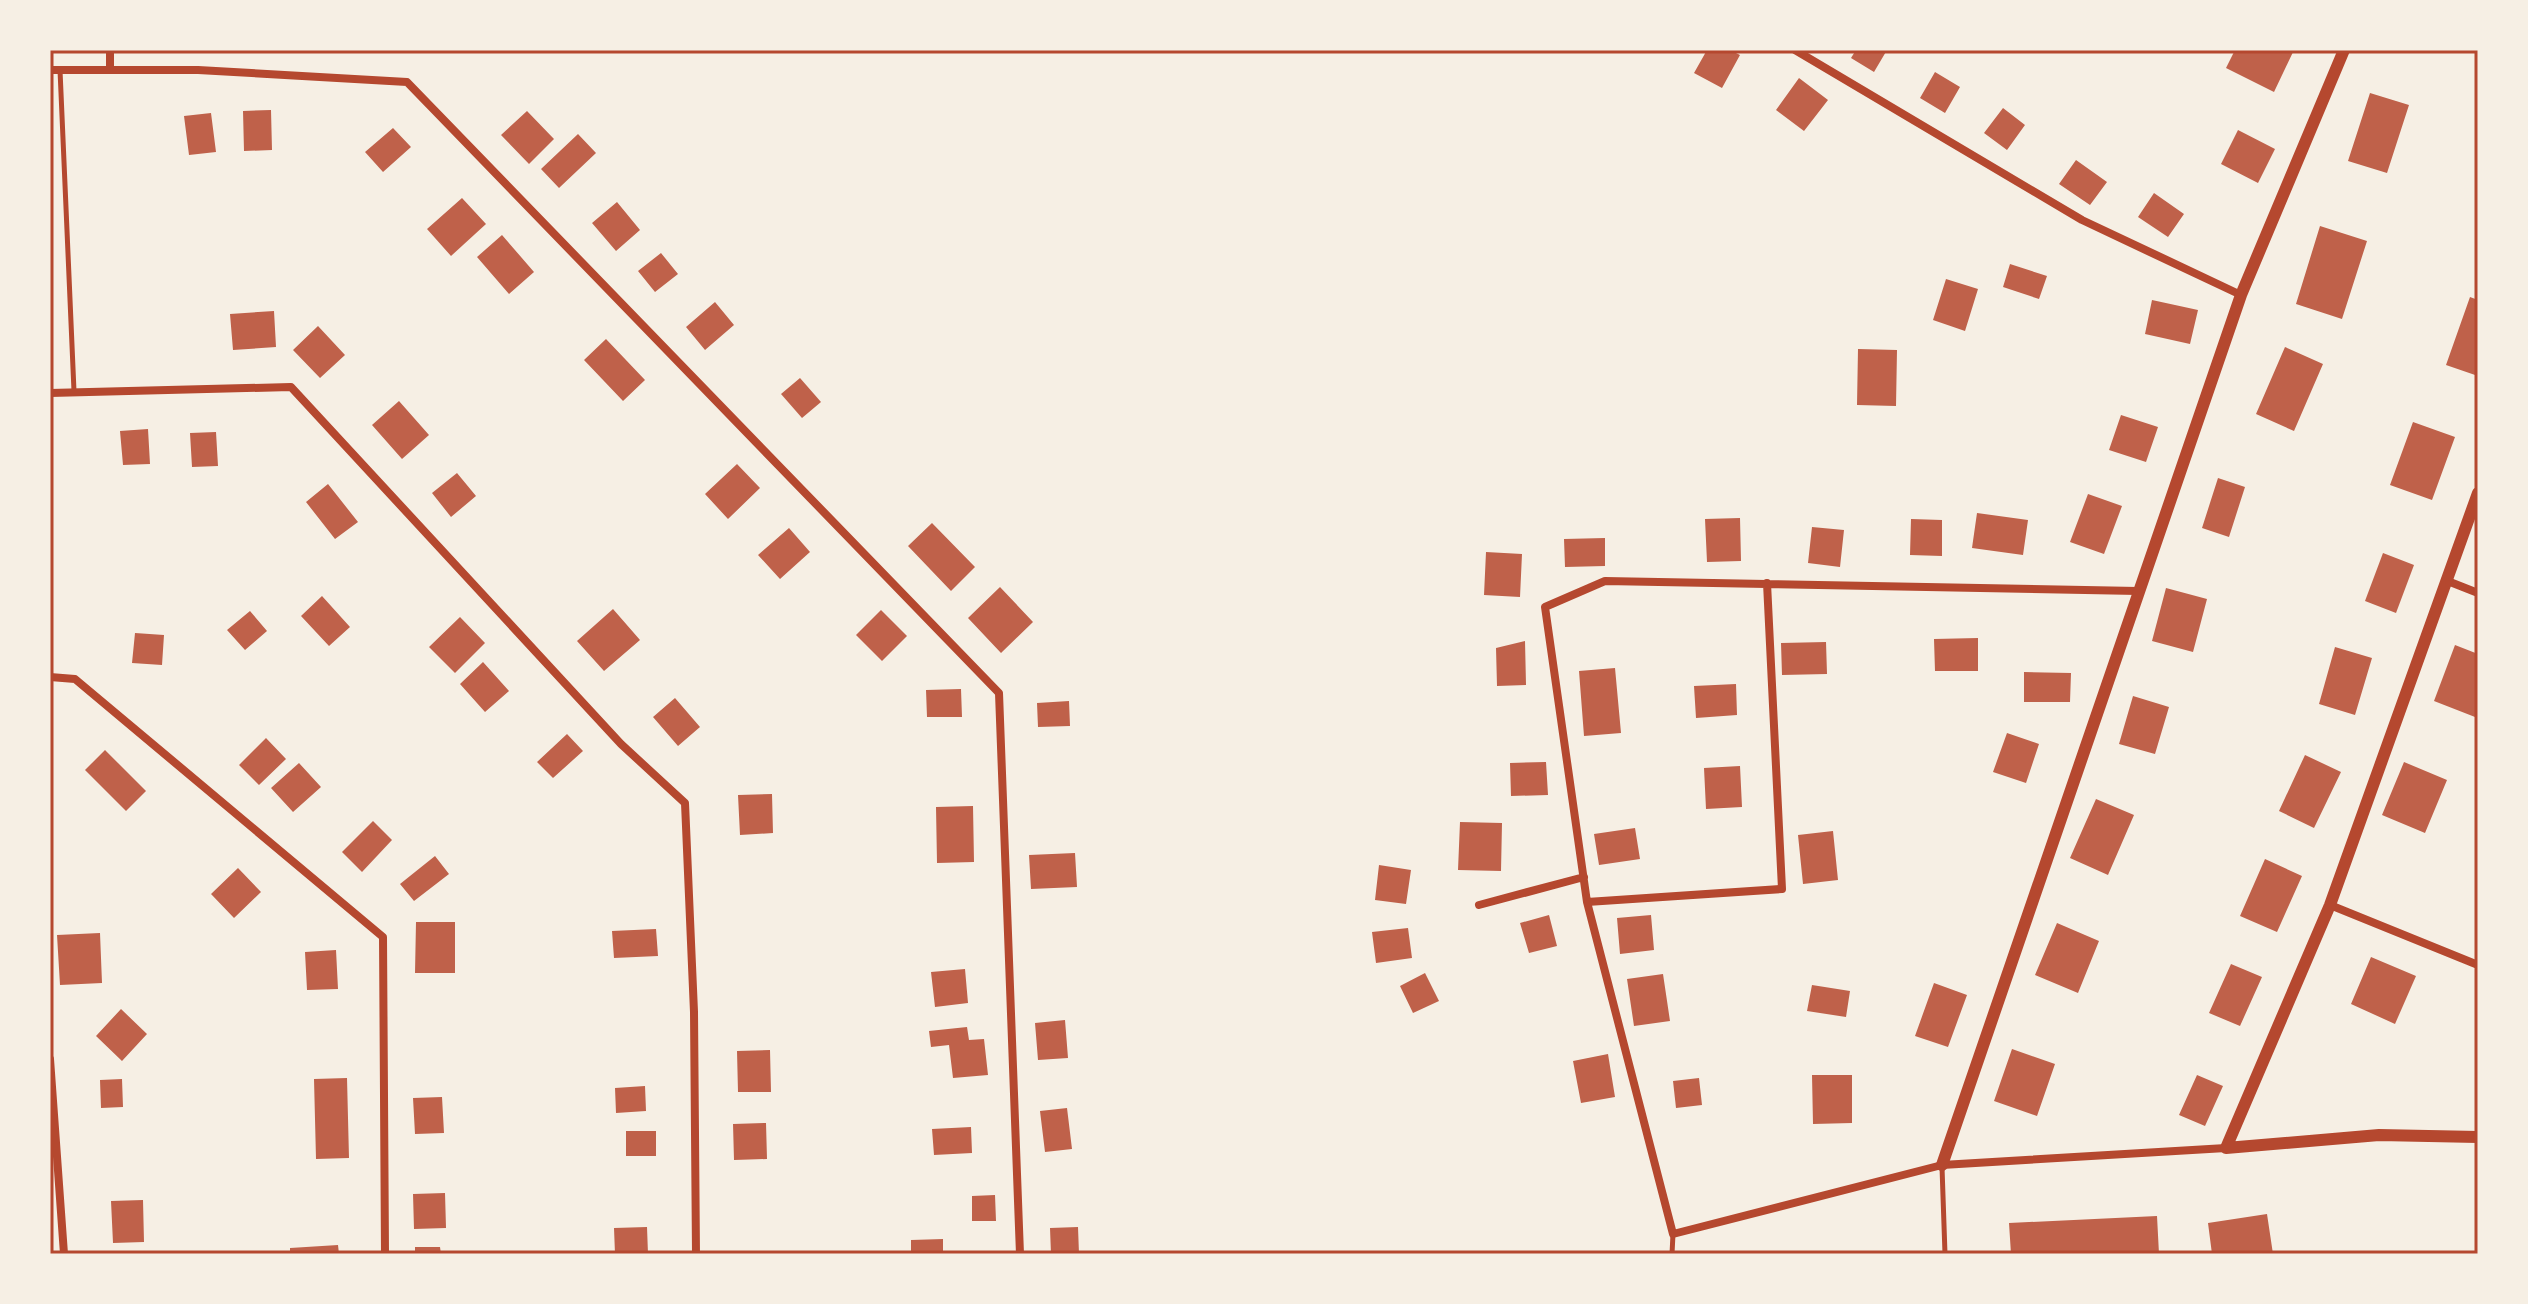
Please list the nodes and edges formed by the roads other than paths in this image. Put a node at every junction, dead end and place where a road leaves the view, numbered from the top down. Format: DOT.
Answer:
graph roads {
  1 [pos="110,50"];
  2 [pos="1795,50"];
  3 [pos="2344,50"];
  4 [pos="55,69"];
  5 [pos="110,70"];
  6 [pos="2241,295"];
  7 [pos="74,391"];
  8 [pos="50,393"];
  9 [pos="2478,493"];
  10 [pos="2444,580"];
  11 [pos="1767,583"];
  12 [pos="2138,591"];
  13 [pos="2478,593"];
  14 [pos="50,677"];
  15 [pos="1584,877"];
  16 [pos="1587,902"];
  17 [pos="1479,905"];
  18 [pos="2330,905"];
  19 [pos="2478,965"];
  20 [pos="50,1059"];
  21 [pos="2478,1137"];
  22 [pos="2226,1148"];
  23 [pos="1942,1165"];
  24 [pos="1673,1234"];
  25 [pos="64,1254"];
  26 [pos="385,1254"];
  27 [pos="696,1254"];
  28 [pos="1020,1254"];
  29 [pos="1672,1254"];
  30 [pos="1945,1254"];
  1 -- 5 [label="street"];
  2 -- 6 [label="street"];
  3 -- 6 [label="street"];
  4 -- 5 [label="street"];
  4 -- 7 [label="lane"];
  5 -- 28 [label="street"];
  6 -- 12 [label="street"];
  7 -- 8 [label="street"];
  7 -- 27 [label="street"];
  9 -- 10 [label="street"];
  10 -- 13 [label="street"];
  10 -- 18 [label="street"];
  11 -- 12 [label="street"];
  11 -- 15 [label="street"];
  11 -- 16 [label="street"];
  12 -- 23 [label="street"];
  14 -- 26 [label="street"];
  15 -- 16 [label="street"];
  15 -- 17 [label="street"];
  16 -- 24 [label="street"];
  18 -- 19 [label="street"];
  18 -- 22 [label="street"];
  20 -- 25 [label="street"];
  21 -- 22 [label="street"];
  22 -- 23 [label="street"];
  23 -- 24 [label="street"];
  23 -- 30 [label="lane"];
  24 -- 29 [label="lane"];
}
